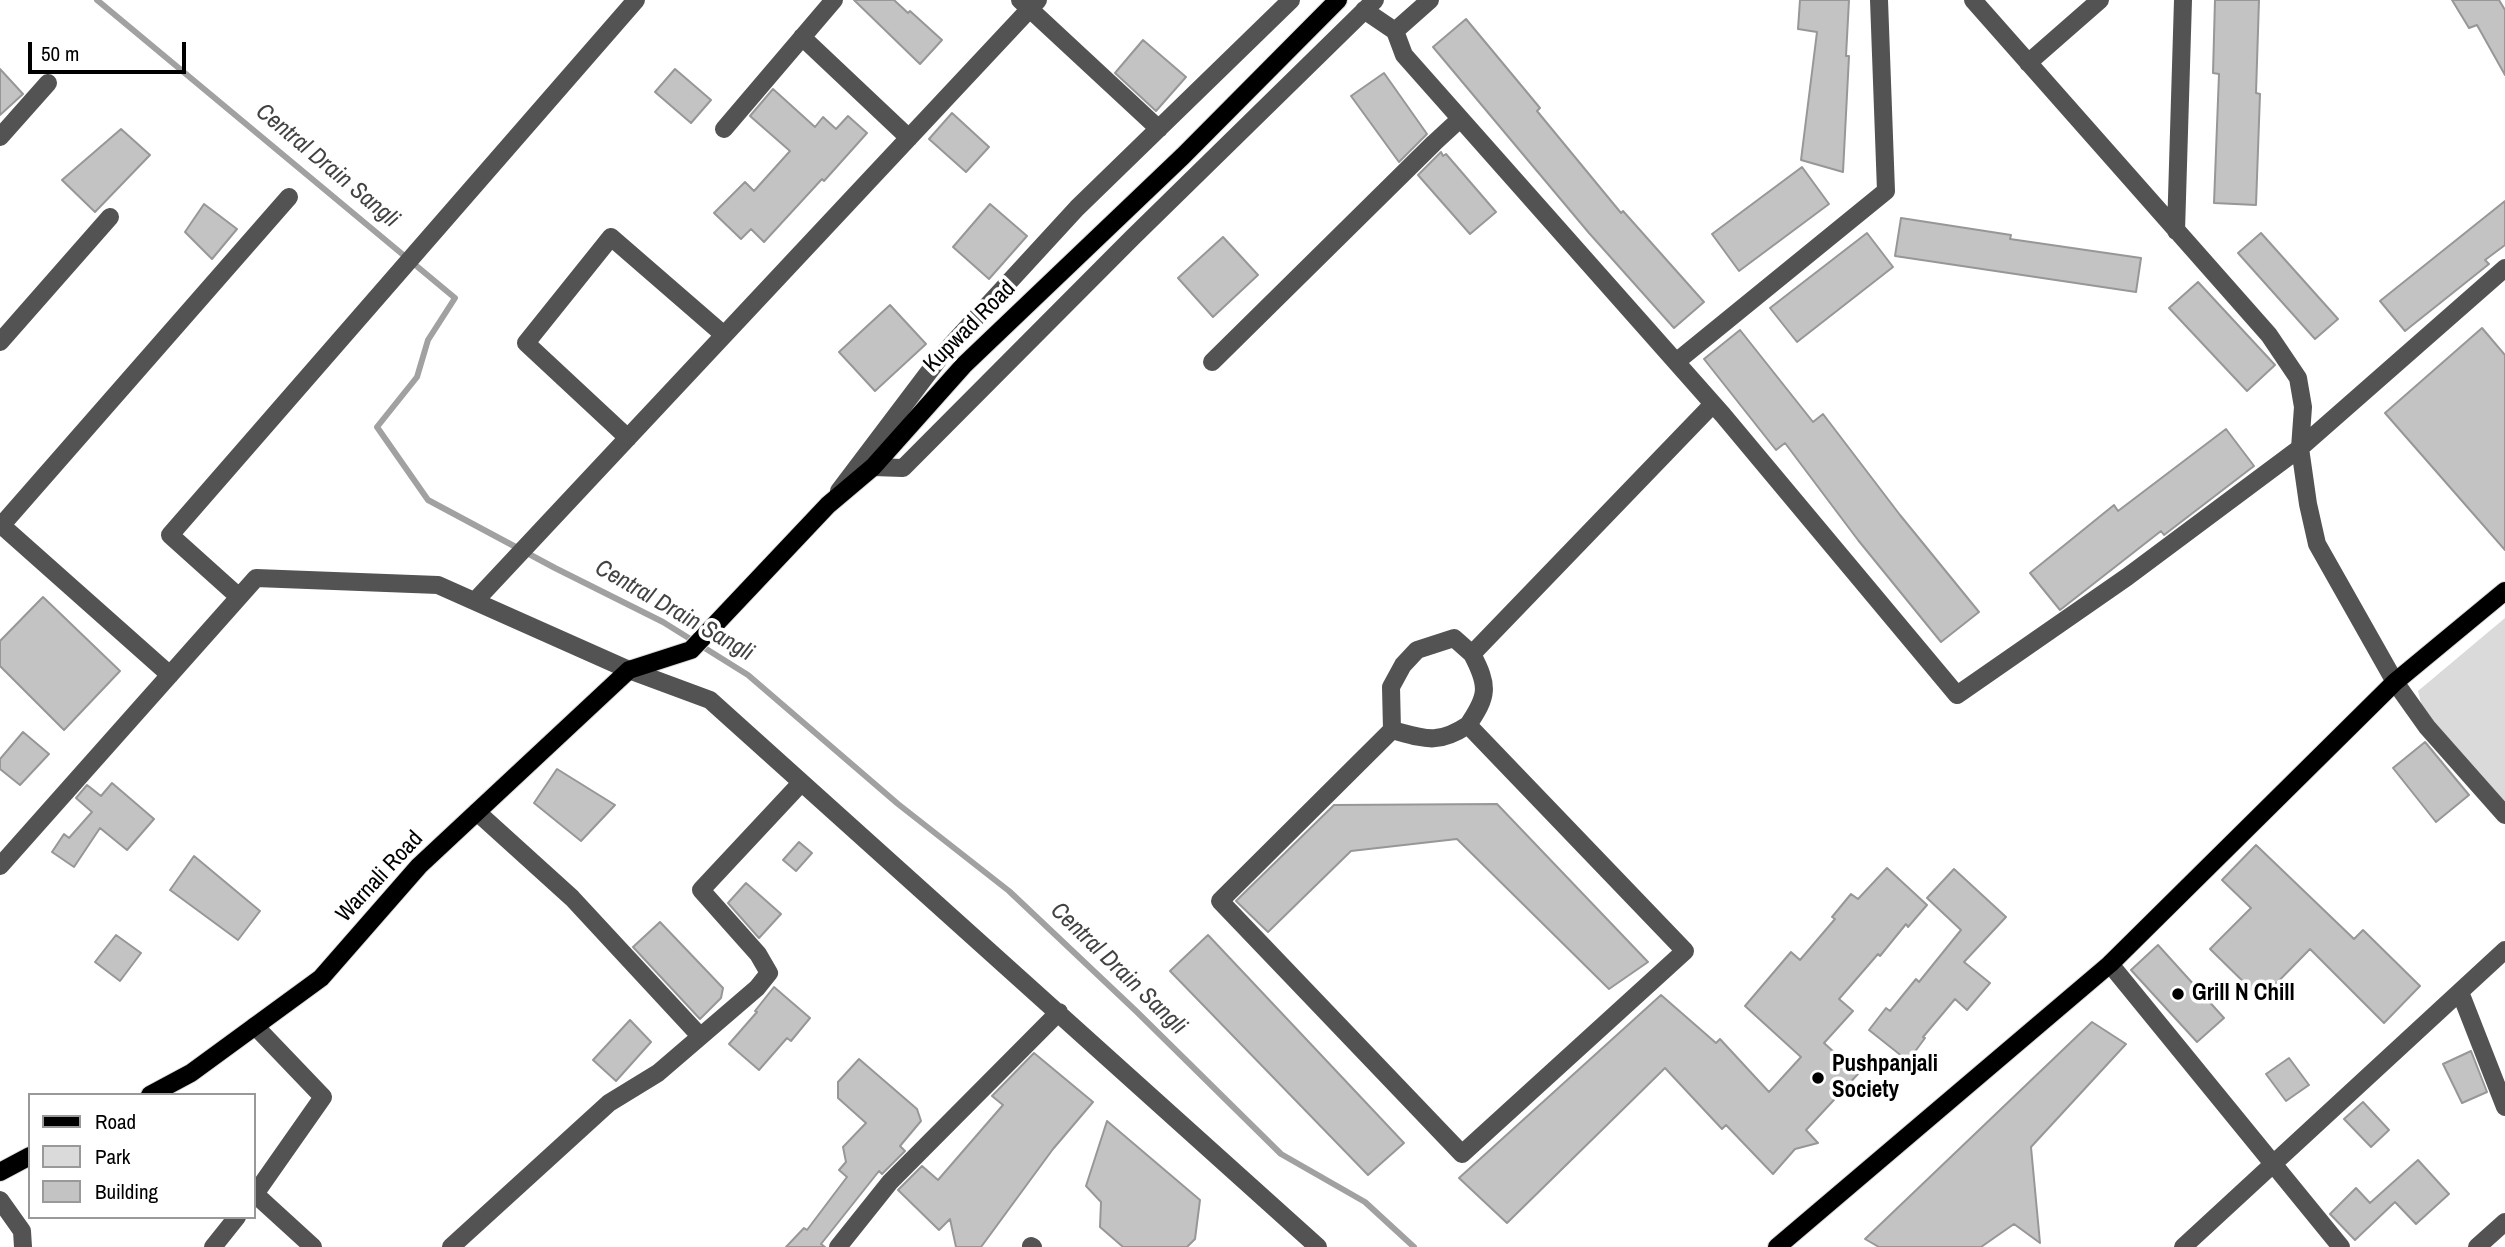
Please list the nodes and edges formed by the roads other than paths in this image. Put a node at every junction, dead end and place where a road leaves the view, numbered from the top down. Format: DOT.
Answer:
graph roads {
  1 [pos="636,0"];
  2 [pos="834,0"];
  3 [pos="1291,0"];
  4 [pos="1338,0"];
  5 [pos="1430,0"];
  6 [pos="1880,0"];
  7 [pos="1973,0"];
  8 [pos="2101,0"];
  9 [pos="2183,0"];
  10 [pos="1029,3"];
  11 [pos="1370,5"];
  12 [pos="1395,31"];
  13 [pos="802,37"];
  14 [pos="2028,63"];
  15 [pos="48,83"];
  16 [pos="1461,119"];
  17 [pos="724,129"];
  18 [pos="1159,129"];
  19 [pos="0,137"];
  20 [pos="909,138"];
  21 [pos="289,197"];
  22 [pos="110,217"];
  23 [pos="2176,231"];
  24 [pos="2505,268"];
  25 [pos="724,335"];
  26 [pos="0,342"];
  27 [pos="1212,362"];
  28 [pos="1676,362"];
  29 [pos="1713,404"];
  30 [pos="628,438"];
  31 [pos="2300,448"];
  32 [pos="873,467"];
  33 [pos="828,505"];
  34 [pos="1,525"];
  35 [pos="2505,591"];
  36 [pos="239,597"];
  37 [pos="475,601"];
  38 [pos="2435,649"];
  39 [pos="1472,654"];
  40 [pos="629,670"];
  41 [pos="170,674"];
  42 [pos="2395,682"];
  43 [pos="1468,725"];
  44 [pos="1392,730"];
  45 [pos="801,783"];
  46 [pos="477,812"];
  47 [pos="2505,815"];
  48 [pos="0,866"];
  49 [pos="2505,950"];
  50 [pos="2110,964"];
  51 [pos="2460,992"];
  52 [pos="1059,1012"];
  53 [pos="255,1026"];
  54 [pos="700,1036"];
  55 [pos="154,1093"];
  56 [pos="2505,1107"];
  57 [pos="28,1157"];
  58 [pos="2274,1165"];
  59 [pos="0,1172"];
  60 [pos="256,1192"];
  61 [pos="256,1197"];
  62 [pos="0,1200"];
  63 [pos="235,1219"];
  64 [pos="2505,1222"];
  65 [pos="23,1247"];
  66 [pos="213,1247"];
  67 [pos="313,1247"];
  68 [pos="451,1247"];
  69 [pos="838,1247"];
  70 [pos="1318,1247"];
  71 [pos="1777,1247"];
  72 [pos="2183,1247"];
  73 [pos="2342,1247"];
  74 [pos="2477,1247"];
  1 -- 36 [label="street"];
  2 -- 13 [label="street"];
  3 -- 18 [label="street"];
  4 -- 32 [label="main road, Kupwad Road"];
  5 -- 12 [label="street"];
  6 -- 28 [label="street"];
  7 -- 14 [label="street"];
  8 -- 14 [label="street"];
  9 -- 23 [label="street"];
  10 -- 18 [label="street"];
  10 -- 20 [label="street"];
  11 -- 12 [label="street"];
  11 -- 32 [label="street"];
  12 -- 16 [label="street"];
  13 -- 17 [label="street"];
  13 -- 20 [label="street"];
  14 -- 23 [label="street"];
  15 -- 19 [label="street"];
  16 -- 27 [label="street"];
  16 -- 28 [label="street"];
  18 -- 33 [label="street"];
  20 -- 25 [label="street"];
  21 -- 34 [label="street"];
  22 -- 26 [label="street"];
  23 -- 31 [label="street"];
  24 -- 31 [label="street"];
  25 -- 30 [label="street"];
  25 -- 30 [label="street"];
  28 -- 29 [label="street"];
  29 -- 31 [label="street"];
  29 -- 39 [label="street"];
  30 -- 37 [label="street"];
  31 -- 42 [label="street"];
  32 -- 33 [label="main road, Kupwad Road"];
  33 -- 40 [label="main road, Kupwad Road"];
  34 -- 41 [label="street"];
  35 -- 38 [label="main road"];
  36 -- 37 [label="street"];
  36 -- 41 [label="street"];
  37 -- 40 [label="street"];
  38 -- 42 [label="street"];
  39 -- 43 [label="street"];
  39 -- 44 [label="street"];
  40 -- 45 [label="street"];
  40 -- 46 [label="main road, Warnali Road"];
  41 -- 48 [label="street"];
  42 -- 47 [label="street"];
  42 -- 50 [label="main road"];
  43 -- 44 [label="street"];
  43 -- 44 [label="street"];
  45 -- 52 [label="street"];
  45 -- 54 [label="street"];
  46 -- 53 [label="main road, Warnali Road"];
  46 -- 54 [label="street"];
  49 -- 51 [label="street"];
  50 -- 58 [label="street"];
  50 -- 71 [label="main road"];
  51 -- 56 [label="street"];
  51 -- 58 [label="street"];
  52 -- 69 [label="street"];
  52 -- 70 [label="street"];
  53 -- 55 [label="main road, Warnali Road"];
  53 -- 60 [label="street"];
  54 -- 68 [label="street"];
  57 -- 59 [label="main road"];
  58 -- 72 [label="street"];
  58 -- 73 [label="street"];
  61 -- 67 [label="street"];
  62 -- 65 [label="street"];
  63 -- 66 [label="street"];
  64 -- 74 [label="street"];
}
